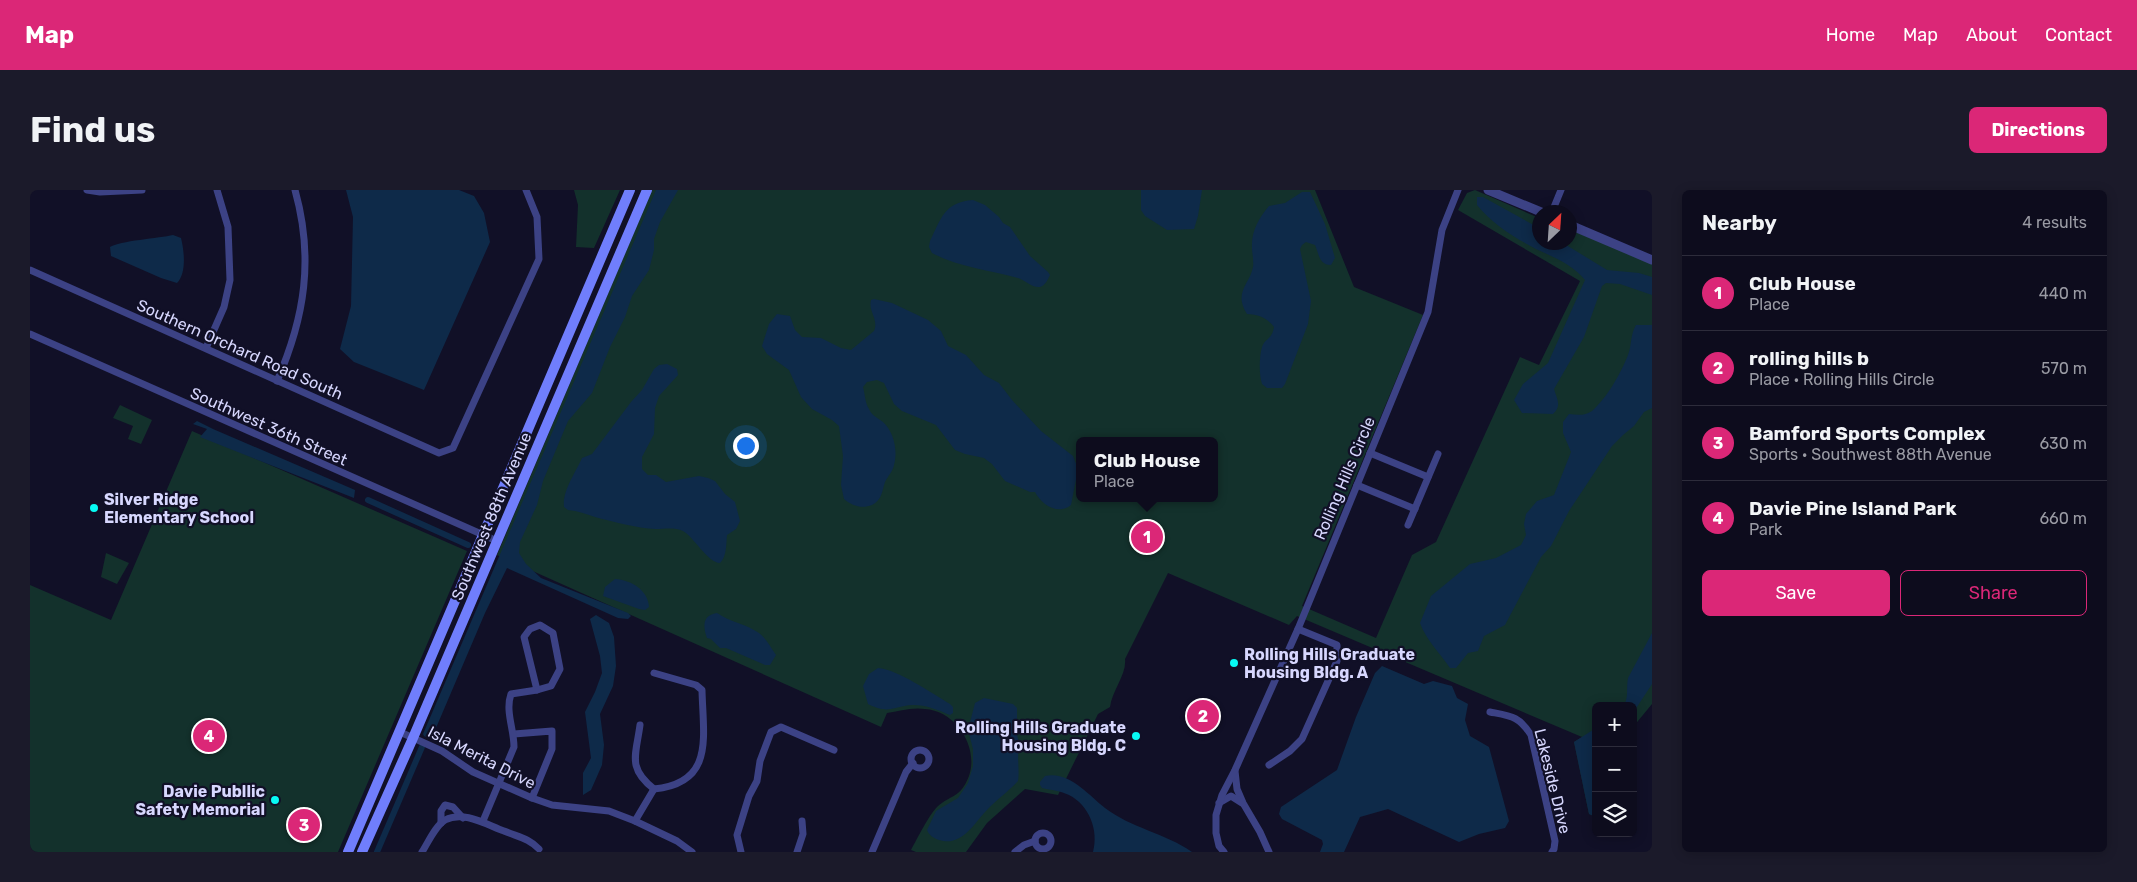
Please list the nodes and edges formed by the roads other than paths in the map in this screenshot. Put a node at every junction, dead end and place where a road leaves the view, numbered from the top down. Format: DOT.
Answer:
graph roads {
  1 [pos="87,190"];
  2 [pos="142,190"];
  3 [pos="217,190"];
  4 [pos="295,190"];
  5 [pos="526,190"];
  6 [pos="630,190"];
  7 [pos="646,190"];
  8 [pos="1458,190"];
  9 [pos="1488,190"];
  10 [pos="1561,190"];
  11 [pos="1555,205"];
  12 [pos="1532,208"];
  13 [pos="1577,228"];
  14 [pos="1652,260"];
  15 [pos="30,270"];
  16 [pos="30,334"];
  17 [pos="206,348"];
  18 [pos="277,380"];
  19 [pos="1370,453"];
  20 [pos="1438,454"];
  21 [pos="1428,477"];
  22 [pos="1357,485"];
  23 [pos="1415,509"];
  24 [pos="1408,525"];
  25 [pos="484,536"];
  26 [pos="497,541"];
  27 [pos="1298,629"];
  28 [pos="654,673"];
  29 [pos="537,690"];
  30 [pos="1490,712"];
  31 [pos="640,725"];
  32 [pos="400,732"];
  33 [pos="514,734"];
  34 [pos="413,738"];
  35 [pos="834,750"];
  36 [pos="913,763"];
  37 [pos="1269,766"];
  38 [pos="1235,770"];
  39 [pos="500,784"];
  40 [pos="654,790"];
  41 [pos="532,798"];
  42 [pos="1219,803"];
  43 [pos="1242,803"];
  44 [pos="462,818"];
  45 [pos="483,821"];
  46 [pos="635,821"];
  47 [pos="802,821"];
  48 [pos="441,823"];
  49 [pos="1035,841"];
  50 [pos="539,849"];
  51 [pos="1268,850"];
  52 [pos="348,852"];
  53 [pos="362,852"];
  54 [pos="422,852"];
  55 [pos="692,852"];
  56 [pos="741,852"];
  57 [pos="797,852"];
  58 [pos="872,852"];
  59 [pos="1015,852"];
  60 [pos="1224,852"];
  61 [pos="1552,852"];
  1 -- 2 [label="street"];
  3 -- 17 [label="street"];
  4 -- 18 [label="street"];
  5 -- 18 [label="street, Southern Orchard Road South"];
  6 -- 25 [label="main road, Southwest 88th Avenue"];
  7 -- 26 [label="main road, Southwest 88th Avenue"];
  8 -- 19 [label="street, Rolling Hills Circle"];
  9 -- 12 [label="street"];
  10 -- 11 [label="street"];
  13 -- 14 [label="street"];
  15 -- 17 [label="street, Southern Orchard Road South"];
  16 -- 25 [label="street, Southwest 36th Street"];
  17 -- 18 [label="street, Southern Orchard Road South"];
  19 -- 21 [label="street"];
  19 -- 22 [label="street, Rolling Hills Circle"];
  20 -- 21 [label="street"];
  21 -- 23 [label="street"];
  22 -- 23 [label="street"];
  22 -- 27 [label="street, Rolling Hills Circle"];
  23 -- 24 [label="street"];
  25 -- 26 [label="street, Southwest 36th Street"];
  25 -- 32 [label="main road, Southwest 88th Avenue"];
  26 -- 34 [label="main road, Southwest 88th Avenue"];
  27 -- 37 [label="street"];
  27 -- 38 [label="street, Rolling Hills Circle"];
  28 -- 40 [label="street"];
  29 -- 29 [label="street"];
  29 -- 33 [label="street"];
  30 -- 61 [label="street, Lakeside Drive"];
  31 -- 40 [label="street"];
  32 -- 34 [label="street, Isla Merita Drive"];
  32 -- 52 [label="main road, Southwest 88th Avenue"];
  33 -- 39 [label="street"];
  33 -- 41 [label="street"];
  34 -- 39 [label="street, Isla Merita Drive"];
  34 -- 53 [label="main road, Southwest 88th Avenue"];
  35 -- 56 [label="street"];
  36 -- 58 [label="street"];
  38 -- 42 [label="street"];
  38 -- 43 [label="street"];
  39 -- 41 [label="street, Isla Merita Drive"];
  39 -- 45 [label="street"];
  40 -- 46 [label="street"];
  41 -- 46 [label="street, Isla Merita Drive"];
  42 -- 43 [label="street"];
  42 -- 60 [label="street"];
  43 -- 51 [label="street"];
  44 -- 45 [label="street"];
  44 -- 48 [label="street"];
  44 -- 48 [label="street"];
  45 -- 50 [label="street"];
  46 -- 55 [label="street, Isla Merita Drive"];
  47 -- 57 [label="street"];
  48 -- 54 [label="street"];
  49 -- 59 [label="street"];
}
